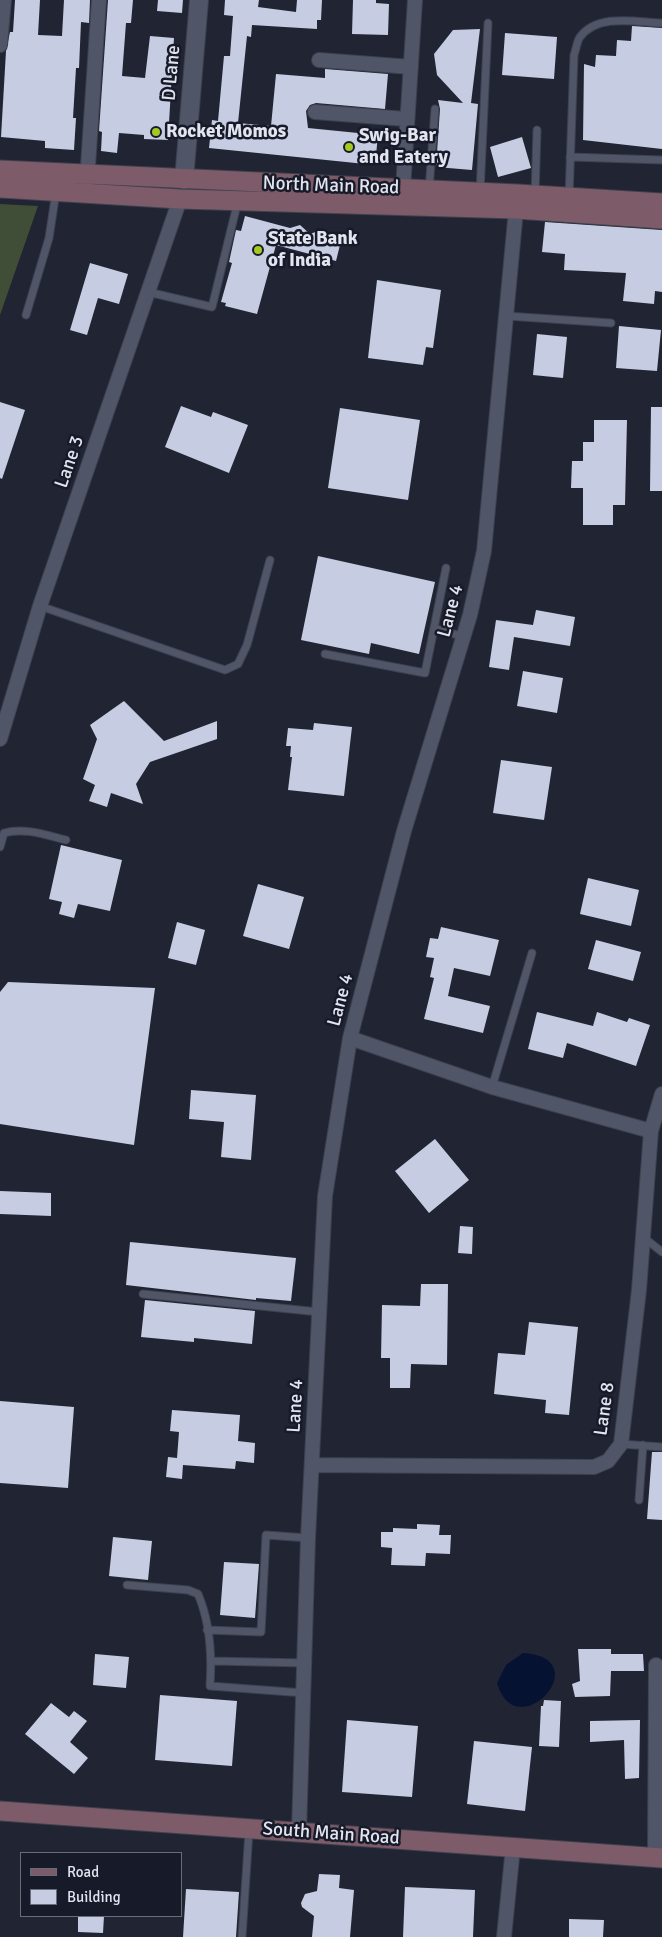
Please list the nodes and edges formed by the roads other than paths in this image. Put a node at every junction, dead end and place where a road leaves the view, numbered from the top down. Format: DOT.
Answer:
graph roads {
  1 [pos="4,0"];
  2 [pos="99,0"];
  3 [pos="199,0"];
  4 [pos="415,0"];
  5 [pos="488,23"];
  6 [pos="662,23"];
  7 [pos="0,45"];
  8 [pos="319,60"];
  9 [pos="411,67"];
  10 [pos="435,109"];
  11 [pos="314,115"];
  12 [pos="406,122"];
  13 [pos="537,130"];
  14 [pos="570,156"];
  15 [pos="662,160"];
  16 [pos="0,170"];
  17 [pos="184,180"];
  18 [pos="86,183"];
  19 [pos="0,188"];
  20 [pos="403,189"];
  21 [pos="429,190"];
  22 [pos="56,192"];
  23 [pos="480,192"];
  24 [pos="568,197"];
  25 [pos="180,199"];
  26 [pos="523,199"];
  27 [pos="238,200"];
  28 [pos="662,203"];
  29 [pos="662,219"];
  30 [pos="148,292"];
  31 [pos="26,315"];
  32 [pos="507,316"];
  33 [pos="611,323"];
  34 [pos="270,560"];
  35 [pos="446,568"];
  36 [pos="40,606"];
  37 [pos="434,628"];
  38 [pos="464,637"];
  39 [pos="325,654"];
  40 [pos="0,739"];
  41 [pos="66,840"];
  42 [pos="0,847"];
  43 [pos="532,953"];
  44 [pos="350,1038"];
  45 [pos="492,1087"];
  46 [pos="662,1094"];
  47 [pos="659,1118"];
  48 [pos="651,1131"];
  49 [pos="643,1237"];
  50 [pos="662,1252"];
  51 [pos="143,1294"];
  52 [pos="319,1312"];
  53 [pos="621,1444"];
  54 [pos="643,1445"];
  55 [pos="662,1446"];
  56 [pos="312,1464"];
  57 [pos="639,1500"];
  58 [pos="308,1538"];
  59 [pos="127,1585"];
  60 [pos="207,1630"];
  61 [pos="212,1660"];
  62 [pos="305,1663"];
  63 [pos="656,1665"];
  64 [pos="304,1693"];
  65 [pos="0,1811"];
  66 [pos="249,1828"];
  67 [pos="299,1831"];
  68 [pos="513,1847"];
  69 [pos="658,1858"];
  70 [pos="242,1937"];
  71 [pos="504,1937"];
  1 -- 7 [label="street"];
  2 -- 18 [label="street"];
  3 -- 17 [label="street, D Lane"];
  4 -- 9 [label="street"];
  5 -- 23 [label="lane"];
  6 -- 14 [label="lane"];
  8 -- 9 [label="street"];
  9 -- 12 [label="street"];
  10 -- 21 [label="lane"];
  11 -- 12 [label="street"];
  12 -- 20 [label="street"];
  13 -- 26 [label="lane"];
  14 -- 15 [label="lane"];
  14 -- 24 [label="lane"];
  16 -- 18 [label="main road, North Main Road"];
  17 -- 18 [label="main road, North Main Road"];
  17 -- 20 [label="main road, North Main Road"];
  18 -- 22 [label="main road, North Main Road"];
  18 -- 25 [label="main road, North Main Road"];
  19 -- 22 [label="main road, North Main Road"];
  20 -- 21 [label="main road, North Main Road"];
  21 -- 23 [label="main road, North Main Road"];
  22 -- 31 [label="lane"];
  23 -- 26 [label="main road, North Main Road"];
  24 -- 26 [label="main road, North Main Road"];
  24 -- 28 [label="main road, North Main Road"];
  25 -- 27 [label="main road, North Main Road"];
  25 -- 30 [label="street, Lane 3"];
  26 -- 27 [label="main road, North Main Road"];
  26 -- 29 [label="main road, North Main Road"];
  26 -- 32 [label="street, Lane 4"];
  27 -- 30 [label="lane"];
  30 -- 36 [label="street, Lane 3"];
  32 -- 33 [label="lane"];
  32 -- 38 [label="street, Lane 4"];
  34 -- 36 [label="lane"];
  35 -- 37 [label="lane"];
  36 -- 40 [label="street, Lane 3"];
  37 -- 38 [label="lane"];
  37 -- 39 [label="lane"];
  38 -- 44 [label="street, Lane 4"];
  41 -- 42 [label="lane"];
  43 -- 45 [label="lane"];
  44 -- 45 [label="street"];
  44 -- 52 [label="street, Lane 4"];
  45 -- 48 [label="street"];
  46 -- 47 [label="street, Lane 8"];
  47 -- 48 [label="street, Lane 8"];
  48 -- 49 [label="street, Lane 8"];
  49 -- 50 [label="lane"];
  49 -- 53 [label="street, Lane 8"];
  51 -- 52 [label="lane"];
  52 -- 56 [label="street, Lane 4"];
  53 -- 54 [label="lane"];
  53 -- 56 [label="street, Lane 8"];
  54 -- 55 [label="lane"];
  54 -- 57 [label="lane"];
  56 -- 58 [label="street, Lane 4"];
  58 -- 60 [label="lane"];
  58 -- 62 [label="street, Lane 4"];
  59 -- 60 [label="lane"];
  60 -- 61 [label="lane"];
  61 -- 62 [label="lane"];
  61 -- 64 [label="lane"];
  62 -- 64 [label="street, Lane 4"];
  63 -- 69 [label="street"];
  64 -- 67 [label="street, Lane 4"];
  65 -- 66 [label="main road, South Main Road"];
  66 -- 67 [label="main road, South Main Road"];
  66 -- 70 [label="lane"];
  67 -- 68 [label="main road, South Main Road"];
  68 -- 69 [label="main road, South Main Road"];
  68 -- 71 [label="street"];
}
